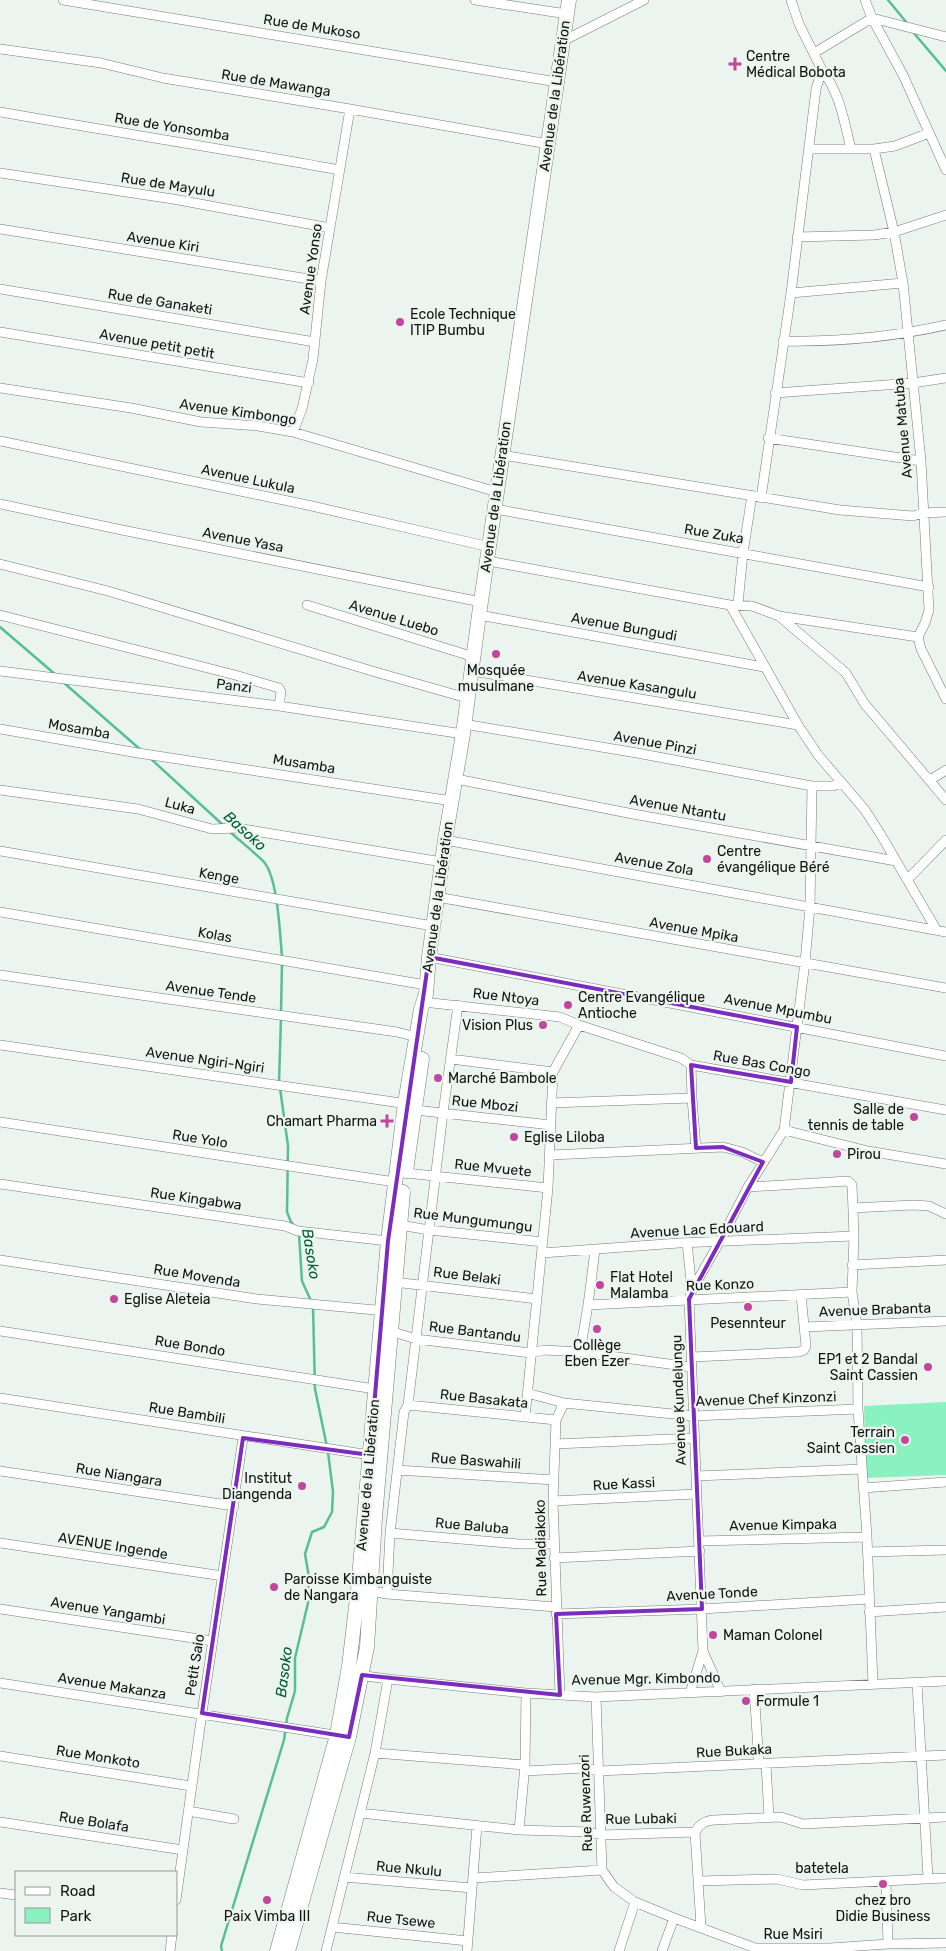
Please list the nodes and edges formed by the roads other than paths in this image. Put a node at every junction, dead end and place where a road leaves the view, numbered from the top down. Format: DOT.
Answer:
graph roads {
  1 [pos="63,0"];
  2 [pos="475,0"];
  3 [pos="644,0"];
  4 [pos="791,0"];
  5 [pos="865,0"];
  6 [pos="568,7"];
  7 [pos="872,18"];
  8 [pos="946,37"];
  9 [pos="563,41"];
  10 [pos="0,49"];
  11 [pos="814,53"];
  12 [pos="822,70"];
  13 [pos="557,82"];
  14 [pos="350,109"];
  15 [pos="0,112"];
  16 [pos="929,133"];
  17 [pos="548,144"];
  18 [pos="809,149"];
  19 [pos="851,149"];
  20 [pos="874,149"];
  21 [pos="339,170"];
  22 [pos="946,170"];
  23 [pos="0,173"];
  24 [pos="946,215"];
  25 [pos="0,228"];
  26 [pos="330,228"];
  27 [pos="894,232"];
  28 [pos="797,237"];
  29 [pos="321,281"];
  30 [pos="904,282"];
  31 [pos="0,289"];
  32 [pos="791,293"];
  33 [pos="946,326"];
  34 [pos="0,332"];
  35 [pos="908,332"];
  36 [pos="783,341"];
  37 [pos="315,342"];
  38 [pos="946,378"];
  39 [pos="309,383"];
  40 [pos="913,383"];
  41 [pos="0,388"];
  42 [pos="775,393"];
  43 [pos="293,432"];
  44 [pos="768,438"];
  45 [pos="0,441"];
  46 [pos="502,455"];
  47 [pos="921,461"];
  48 [pos="497,492"];
  49 [pos="757,497"];
  50 [pos="0,504"];
  51 [pos="495,509"];
  52 [pos="946,512"];
  53 [pos="923,513"];
  54 [pos="743,553"];
  55 [pos="489,554"];
  56 [pos="0,564"];
  57 [pos="929,587"];
  58 [pos="734,604"];
  59 [pos="306,605"];
  60 [pos="480,609"];
  61 [pos="0,615"];
  62 [pos="779,616"];
  63 [pos="918,636"];
  64 [pos="474,656"];
  65 [pos="764,667"];
  66 [pos="0,671"];
  67 [pos="472,671"];
  68 [pos="467,698"];
  69 [pos="946,700"];
  70 [pos="280,706"];
  71 [pos="798,725"];
  72 [pos="464,729"];
  73 [pos="0,730"];
  74 [pos="153,755"];
  75 [pos="946,770"];
  76 [pos="456,779"];
  77 [pos="930,780"];
  78 [pos="841,783"];
  79 [pos="812,786"];
  80 [pos="0,790"];
  81 [pos="946,800"];
  82 [pos="452,801"];
  83 [pos="445,840"];
  84 [pos="946,840"];
  85 [pos="813,845"];
  86 [pos="0,851"];
  87 [pos="896,861"];
  88 [pos="442,862"];
  89 [pos="907,880"];
  90 [pos="437,898"];
  91 [pos="810,907"];
  92 [pos="0,912"];
  93 [pos="433,926"];
  94 [pos="936,929"];
  95 [pos="946,932"];
  96 [pos="428,957"];
  97 [pos="805,962"];
  98 [pos="0,975"];
  99 [pos="946,988"];
  100 [pos="425,996"];
  101 [pos="458,1005"];
  102 [pos="579,1026"];
  103 [pos="797,1026"];
  104 [pos="418,1037"];
  105 [pos="0,1045"];
  106 [pos="946,1056"];
  107 [pos="451,1059"];
  108 [pos="692,1065"];
  109 [pos="553,1072"];
  110 [pos="791,1082"];
  111 [pos="692,1098"];
  112 [pos="551,1103"];
  113 [pos="412,1106"];
  114 [pos="946,1110"];
  115 [pos="443,1113"];
  116 [pos="0,1122"];
  117 [pos="551,1125"];
  118 [pos="784,1130"];
  119 [pos="696,1148"];
  120 [pos="551,1155"];
  121 [pos="763,1162"];
  122 [pos="946,1164"];
  123 [pos="436,1175"];
  124 [pos="400,1178"];
  125 [pos="0,1184"];
  126 [pos="748,1187"];
  127 [pos="548,1188"];
  128 [pos="854,1208"];
  129 [pos="946,1214"];
  130 [pos="400,1226"];
  131 [pos="429,1230"];
  132 [pos="854,1236"];
  133 [pos="388,1241"];
  134 [pos="720,1241"];
  135 [pos="543,1242"];
  136 [pos="687,1243"];
  137 [pos="595,1250"];
  138 [pos="542,1253"];
  139 [pos="0,1260"];
  140 [pos="946,1260"];
  141 [pos="852,1265"];
  142 [pos="394,1282"];
  143 [pos="423,1285"];
  144 [pos="692,1290"];
  145 [pos="852,1292"];
  146 [pos="801,1295"];
  147 [pos="537,1299"];
  148 [pos="689,1300"];
  149 [pos="588,1304"];
  150 [pos="387,1311"];
  151 [pos="946,1321"];
  152 [pos="857,1325"];
  153 [pos="805,1327"];
  154 [pos="0,1331"];
  155 [pos="390,1331"];
  156 [pos="416,1339"];
  157 [pos="580,1352"];
  158 [pos="531,1353"];
  159 [pos="692,1356"];
  160 [pos="691,1366"];
  161 [pos="375,1389"];
  162 [pos="527,1393"];
  163 [pos="0,1398"];
  164 [pos="564,1403"];
  165 [pos="408,1405"];
  166 [pos="858,1410"];
  167 [pos="693,1416"];
  168 [pos="525,1417"];
  169 [pos="556,1420"];
  170 [pos="245,1436"];
  171 [pos="694,1438"];
  172 [pos="555,1444"];
  173 [pos="370,1455"];
  174 [pos="862,1469"];
  175 [pos="0,1470"];
  176 [pos="397,1470"];
  177 [pos="696,1476"];
  178 [pos="554,1480"];
  179 [pos="946,1482"];
  180 [pos="863,1488"];
  181 [pos="696,1494"];
  182 [pos="553,1501"];
  183 [pos="234,1506"];
  184 [pos="390,1533"];
  185 [pos="867,1537"];
  186 [pos="699,1541"];
  187 [pos="0,1543"];
  188 [pos="553,1544"];
  189 [pos="946,1550"];
  190 [pos="700,1552"];
  191 [pos="867,1552"];
  192 [pos="554,1558"];
  193 [pos="223,1576"];
  194 [pos="371,1591"];
  195 [pos="387,1594"];
  196 [pos="869,1599"];
  197 [pos="946,1607"];
  198 [pos="0,1609"];
  199 [pos="702,1609"];
  200 [pos="556,1610"];
  201 [pos="869,1612"];
  202 [pos="213,1641"];
  203 [pos="703,1651"];
  204 [pos="348,1672"];
  205 [pos="362,1675"];
  206 [pos="388,1680"];
  207 [pos="946,1681"];
  208 [pos="0,1683"];
  209 [pos="917,1683"];
  210 [pos="872,1684"];
  211 [pos="754,1690"];
  212 [pos="721,1692"];
  213 [pos="526,1693"];
  214 [pos="690,1693"];
  215 [pos="560,1694"];
  216 [pos="596,1697"];
  217 [pos="202,1714"];
  218 [pos="343,1736"];
  219 [pos="375,1754"];
  220 [pos="946,1755"];
  221 [pos="0,1756"];
  222 [pos="922,1756"];
  223 [pos="763,1764"];
  224 [pos="525,1768"];
  225 [pos="599,1771"];
  226 [pos="191,1786"];
  227 [pos="188,1811"];
  228 [pos="360,1813"];
  229 [pos="769,1817"];
  230 [pos="946,1817"];
  231 [pos="926,1818"];
  232 [pos="234,1819"];
  233 [pos="0,1822"];
  234 [pos="477,1826"];
  235 [pos="519,1830"];
  236 [pos="695,1832"];
  237 [pos="602,1835"];
  238 [pos="183,1850"];
  239 [pos="602,1870"];
  240 [pos="344,1877"];
  241 [pos="474,1878"];
  242 [pos="928,1878"];
  243 [pos="946,1878"];
  244 [pos="698,1880"];
  245 [pos="886,1881"];
  246 [pos="178,1886"];
  247 [pos="472,1888"];
  248 [pos="0,1893"];
  249 [pos="15,1895"];
  250 [pos="636,1902"];
  251 [pos="674,1918"];
  252 [pos="332,1927"];
  253 [pos="701,1927"];
  254 [pos="172,1936"];
  255 [pos="468,1941"];
  256 [pos="946,1943"];
  257 [pos="888,1944"];
  258 [pos="830,1949"];
  259 [pos="170,1951"];
  260 [pos="278,1951"];
  261 [pos="288,1951"];
  262 [pos="326,1951"];
  263 [pos="467,1951"];
  264 [pos="619,1951"];
  265 [pos="662,1951"];
  1 -- 13 [label="street, Rue de Mukoso"];
  2 -- 6 [label="street"];
  3 -- 9 [label="street"];
  4 -- 11 [label="street"];
  5 -- 7 [label="street"];
  6 -- 9 [label="highway, Avenue de la Libération"];
  7 -- 8 [label="street"];
  7 -- 11 [label="street"];
  7 -- 16 [label="street"];
  9 -- 13 [label="highway, Avenue de la Libération"];
  10 -- 14 [label="street, Rue de Mawanga"];
  11 -- 12 [label="street"];
  12 -- 18 [label="street"];
  12 -- 19 [label="street"];
  13 -- 17 [label="highway, Avenue de la Libération"];
  14 -- 17 [label="street, Rue de Mawanga"];
  14 -- 21 [label="street, Avenue Yonso"];
  15 -- 21 [label="street, Rue de Yonsomba"];
  16 -- 20 [label="street"];
  16 -- 22 [label="street"];
  17 -- 46 [label="highway, Avenue de la Libération"];
  18 -- 19 [label="street"];
  18 -- 28 [label="street"];
  19 -- 20 [label="street"];
  20 -- 27 [label="street, Avenue Matuba"];
  21 -- 26 [label="street, Avenue Yonso"];
  23 -- 26 [label="street, Rue de Mayulu"];
  24 -- 27 [label="street"];
  25 -- 29 [label="street, Avenue Kiri"];
  26 -- 29 [label="street, Avenue Yonso"];
  27 -- 28 [label="street"];
  27 -- 30 [label="street, Avenue Matuba"];
  28 -- 32 [label="street"];
  29 -- 37 [label="street, Avenue Yonso"];
  30 -- 32 [label="street"];
  30 -- 35 [label="street, Avenue Matuba"];
  31 -- 37 [label="street, Rue de Ganaketi"];
  32 -- 36 [label="street"];
  33 -- 35 [label="street"];
  34 -- 39 [label="street, Avenue petit petit"];
  35 -- 36 [label="street"];
  35 -- 40 [label="street, Avenue Matuba"];
  36 -- 42 [label="street"];
  37 -- 39 [label="street, Avenue Yonso"];
  38 -- 40 [label="street"];
  39 -- 43 [label="street, Avenue Yonso"];
  40 -- 42 [label="street"];
  40 -- 47 [label="street, Avenue Matuba"];
  41 -- 43 [label="street, Avenue Kimbongo"];
  42 -- 44 [label="street"];
  43 -- 48 [label="street, Avenue Kimbongo"];
  44 -- 47 [label="street"];
  44 -- 49 [label="street"];
  45 -- 55 [label="street, Avenue Lukula"];
  46 -- 48 [label="highway, Avenue de la Libération"];
  46 -- 49 [label="street"];
  47 -- 53 [label="street, Avenue Matuba"];
  48 -- 51 [label="highway, Avenue de la Libération"];
  49 -- 53 [label="street"];
  49 -- 54 [label="street"];
  50 -- 60 [label="street, Avenue Yasa"];
  51 -- 54 [label="street, Rue Zuka"];
  51 -- 55 [label="highway, Avenue de la Libération"];
  52 -- 53 [label="street"];
  53 -- 57 [label="street, Avenue Matuba"];
  54 -- 57 [label="street, Rue Zuka"];
  54 -- 58 [label="street"];
  55 -- 58 [label="street, Avenue Lukula"];
  55 -- 60 [label="highway, Avenue de la Libération"];
  56 -- 68 [label="street"];
  57 -- 63 [label="street, Avenue Matuba"];
  58 -- 62 [label="street, Avenue Lukula"];
  58 -- 65 [label="street"];
  59 -- 64 [label="street, Avenue Luebo"];
  60 -- 64 [label="highway, Avenue de la Libération"];
  60 -- 65 [label="street, Avenue Bungudi"];
  61 -- 70 [label="street"];
  62 -- 63 [label="street"];
  62 -- 77 [label="street"];
  63 -- 69 [label="street"];
  64 -- 67 [label="highway, Avenue de la Libération"];
  65 -- 71 [label="street"];
  66 -- 70 [label="street, Panzi"];
  67 -- 68 [label="highway, Avenue de la Libération"];
  67 -- 71 [label="street, Avenue Kasangulu"];
  68 -- 72 [label="highway, Avenue de la Libération"];
  70 -- 72 [label="street, Panzi"];
  71 -- 78 [label="street"];
  72 -- 76 [label="highway, Avenue de la Libération"];
  72 -- 79 [label="street, Avenue Pinzi"];
  73 -- 74 [label="street, Mosamba"];
  74 -- 82 [label="street, Musamba"];
  75 -- 77 [label="street"];
  76 -- 82 [label="highway, Avenue de la Libération"];
  76 -- 85 [label="street, Avenue Ntantu"];
  77 -- 81 [label="street"];
  78 -- 79 [label="street, Avenue Pinzi"];
  78 -- 87 [label="street"];
  79 -- 85 [label="street"];
  80 -- 88 [label="street, Luka"];
  82 -- 83 [label="highway, Avenue de la Libération"];
  83 -- 88 [label="highway, Avenue de la Libération"];
  83 -- 91 [label="street, Avenue Zola"];
  84 -- 89 [label="street"];
  85 -- 87 [label="street, Avenue Ntantu"];
  85 -- 91 [label="street"];
  86 -- 93 [label="street, Kenge"];
  87 -- 89 [label="street"];
  88 -- 90 [label="highway, Avenue de la Libération"];
  89 -- 94 [label="street"];
  90 -- 93 [label="highway, Avenue de la Libération"];
  90 -- 97 [label="street, Avenue Mpika"];
  91 -- 94 [label="street, Avenue Zola"];
  91 -- 97 [label="street"];
  92 -- 100 [label="street, Kolas"];
  93 -- 96 [label="highway, Avenue de la Libération"];
  94 -- 95 [label="street, Avenue Zola"];
  96 -- 100 [label="highway, Avenue de la Libération"];
  96 -- 103 [label="street, Avenue Mpumbu"];
  97 -- 99 [label="street, Avenue Mpika"];
  97 -- 103 [label="street"];
  98 -- 104 [label="street, Avenue Tende"];
  100 -- 101 [label="street, Rue Ntoya"];
  100 -- 104 [label="highway, Avenue de la Libération"];
  100 -- 113 [label="highway, Avenue de la Libération"];
  101 -- 102 [label="street, Rue Ntoya"];
  101 -- 107 [label="street"];
  102 -- 108 [label="street, Rue Bas Congo"];
  102 -- 109 [label="street"];
  103 -- 106 [label="street, Avenue Mpumbu"];
  103 -- 110 [label="street"];
  104 -- 113 [label="highway, Avenue de la Libération"];
  105 -- 113 [label="street, Avenue Ngiri-Ngiri"];
  107 -- 109 [label="street"];
  107 -- 115 [label="street"];
  108 -- 110 [label="street, Rue Bas Congo"];
  108 -- 111 [label="street"];
  109 -- 112 [label="street"];
  110 -- 114 [label="street, Rue Bas Congo"];
  110 -- 118 [label="street"];
  111 -- 112 [label="street"];
  111 -- 119 [label="street"];
  112 -- 117 [label="street"];
  113 -- 115 [label="street, Rue Mbozi"];
  113 -- 124 [label="highway, Avenue de la Libération"];
  115 -- 117 [label="street, Rue Mbozi"];
  115 -- 123 [label="street"];
  116 -- 124 [label="street, Rue Yolo"];
  117 -- 120 [label="street"];
  118 -- 121 [label="street, Avenue Kundelungu"];
  118 -- 122 [label="street"];
  119 -- 120 [label="street"];
  119 -- 121 [label="street"];
  120 -- 127 [label="street"];
  121 -- 126 [label="street, Avenue Kundelungu"];
  123 -- 124 [label="street, Rue Yolo"];
  123 -- 127 [label="street, Rue Mvuete"];
  123 -- 131 [label="street"];
  124 -- 130 [label="highway, Avenue de la Libération"];
  124 -- 133 [label="highway, Avenue de la Libération"];
  125 -- 133 [label="street, Rue Kingabwa"];
  126 -- 128 [label="street"];
  126 -- 134 [label="street, Avenue Kundelungu"];
  127 -- 135 [label="street"];
  128 -- 129 [label="street"];
  128 -- 132 [label="street"];
  130 -- 131 [label="street, Rue Mungumungu"];
  130 -- 142 [label="highway, Avenue de la Libération"];
  131 -- 135 [label="street, Rue Mungumungu"];
  131 -- 143 [label="street"];
  132 -- 134 [label="street, Avenue Lac Edouard"];
  132 -- 141 [label="street"];
  133 -- 150 [label="highway, Avenue de la Libération"];
  134 -- 136 [label="street, Avenue Lac Edouard"];
  134 -- 144 [label="street, Avenue Kundelungu"];
  135 -- 138 [label="street"];
  136 -- 137 [label="street, Avenue Lac Edouard"];
  136 -- 144 [label="street"];
  137 -- 138 [label="street, Avenue Lac Edouard"];
  137 -- 149 [label="street"];
  138 -- 147 [label="street"];
  139 -- 150 [label="street, Rue Movenda"];
  140 -- 141 [label="street"];
  141 -- 145 [label="street"];
  142 -- 143 [label="street, Rue Belaki"];
  142 -- 150 [label="highway, Avenue de la Libération"];
  143 -- 147 [label="street, Rue Belaki"];
  143 -- 156 [label="street"];
  144 -- 148 [label="street, Avenue Kundelungu"];
  145 -- 146 [label="street, Rue Konzo"];
  145 -- 152 [label="street"];
  146 -- 148 [label="street, Rue Konzo"];
  146 -- 153 [label="street"];
  147 -- 158 [label="street"];
  148 -- 149 [label="street, Rue Konzo"];
  148 -- 159 [label="street, Avenue Kundelungu"];
  149 -- 157 [label="street"];
  150 -- 155 [label="highway, Avenue de la Libération"];
  150 -- 161 [label="highway, Avenue de la Libération"];
  151 -- 152 [label="street, Avenue Brabanta"];
  152 -- 153 [label="street, Avenue Brabanta"];
  152 -- 166 [label="street"];
  153 -- 159 [label="street"];
  154 -- 161 [label="street, Rue Bondo"];
  155 -- 156 [label="street, Rue Bantandu"];
  155 -- 194 [label="highway, Avenue de la Libération"];
  156 -- 158 [label="street, Rue Bantandu"];
  156 -- 165 [label="street"];
  157 -- 158 [label="street, Rue Bantandu"];
  157 -- 160 [label="street, Rue Bantandu"];
  158 -- 162 [label="street"];
  159 -- 160 [label="street, Avenue Kundelungu"];
  160 -- 167 [label="street, Avenue Kundelungu"];
  161 -- 173 [label="highway, Avenue de la Libération"];
  162 -- 164 [label="street, Avenue Chef Kinzonzi"];
  162 -- 168 [label="street"];
  163 -- 170 [label="street, Rue Bambili"];
  164 -- 167 [label="street, Avenue Chef Kinzonzi"];
  164 -- 169 [label="street, Rue Madiakoko"];
  165 -- 168 [label="street, Rue Basakata"];
  165 -- 176 [label="street"];
  166 -- 167 [label="street, Avenue Chef Kinzonzi"];
  166 -- 174 [label="street"];
  167 -- 171 [label="street, Avenue Kundelungu"];
  168 -- 169 [label="street, Rue Basakata"];
  169 -- 172 [label="street, Rue Madiakoko"];
  170 -- 173 [label="street, Rue Bambili"];
  170 -- 183 [label="street, Petit Saio"];
  171 -- 172 [label="street"];
  171 -- 177 [label="street, Avenue Kundelungu"];
  172 -- 178 [label="street, Rue Madiakoko"];
  173 -- 204 [label="highway, Avenue de la Libération"];
  174 -- 177 [label="street"];
  174 -- 180 [label="street"];
  175 -- 183 [label="street, Rue Niangara"];
  176 -- 178 [label="street, Rue Baswahili"];
  176 -- 184 [label="street"];
  177 -- 181 [label="street, Avenue Kundelungu"];
  178 -- 182 [label="street, Rue Madiakoko"];
  179 -- 180 [label="street"];
  180 -- 185 [label="street"];
  181 -- 182 [label="street, Rue Kassi"];
  181 -- 186 [label="street, Avenue Kundelungu"];
  182 -- 188 [label="street, Rue Madiakoko"];
  183 -- 193 [label="street, Petit Saio"];
  184 -- 188 [label="street, Rue Baluba"];
  184 -- 195 [label="street"];
  185 -- 186 [label="street, Avenue Kimpaka"];
  185 -- 191 [label="street"];
  186 -- 190 [label="street, Avenue Kundelungu"];
  187 -- 193 [label="street, AVENUE Ingende"];
  188 -- 192 [label="street, Rue Madiakoko"];
  189 -- 191 [label="street"];
  190 -- 192 [label="street"];
  190 -- 199 [label="street, Avenue Kundelungu"];
  191 -- 196 [label="street"];
  192 -- 200 [label="street, Rue Madiakoko"];
  193 -- 202 [label="street, Petit Saio"];
  194 -- 195 [label="street, Avenue Tonde"];
  194 -- 205 [label="highway, Avenue de la Libération"];
  195 -- 200 [label="street, Avenue Tonde"];
  196 -- 199 [label="street, Avenue Tonde"];
  196 -- 201 [label="street"];
  197 -- 201 [label="street"];
  198 -- 202 [label="street, Avenue Yangambi"];
  199 -- 200 [label="street, Avenue Tonde"];
  199 -- 203 [label="street, Avenue Kundelungu"];
  200 -- 215 [label="street, Rue Madiakoko"];
  201 -- 210 [label="street"];
  202 -- 217 [label="street, Petit Saio"];
  203 -- 212 [label="street"];
  203 -- 214 [label="street, Avenue Kundelungu"];
  204 -- 205 [label="street, Avenue Mgr. Kimbondo"];
  204 -- 218 [label="highway, Avenue de la Libération"];
  205 -- 206 [label="street, Avenue Mgr. Kimbondo"];
  205 -- 218 [label="highway, Avenue de la Libération"];
  206 -- 213 [label="street, Avenue Mgr. Kimbondo"];
  206 -- 219 [label="street"];
  207 -- 209 [label="street, Avenue Mgr. Kimbondo"];
  208 -- 217 [label="street, Avenue Makanza"];
  209 -- 210 [label="street, Avenue Mgr. Kimbondo"];
  209 -- 222 [label="street"];
  210 -- 211 [label="street, Avenue Mgr. Kimbondo"];
  211 -- 212 [label="street, Avenue Mgr. Kimbondo"];
  211 -- 223 [label="street"];
  212 -- 214 [label="street, Avenue Mgr. Kimbondo"];
  213 -- 215 [label="street, Avenue Mgr. Kimbondo"];
  213 -- 224 [label="street"];
  214 -- 216 [label="street, Avenue Mgr. Kimbondo"];
  215 -- 216 [label="street, Avenue Mgr. Kimbondo"];
  216 -- 225 [label="street, Rue Ruwenzori"];
  217 -- 218 [label="street, Avenue Makanza"];
  217 -- 226 [label="street, Petit Saio"];
  218 -- 260 [label="highway, Avenue de la Libération"];
  218 -- 261 [label="highway, Avenue de la Libération"];
  219 -- 224 [label="street, Rue Bukaka"];
  219 -- 228 [label="street"];
  220 -- 222 [label="street, Rue Bukaka"];
  221 -- 226 [label="street, Rue Monkoto"];
  222 -- 223 [label="street, Rue Bukaka"];
  222 -- 231 [label="street"];
  223 -- 225 [label="street, Rue Bukaka"];
  223 -- 229 [label="street"];
  224 -- 225 [label="street, Rue Bukaka"];
  224 -- 235 [label="street"];
  225 -- 237 [label="street, Rue Ruwenzori"];
  226 -- 227 [label="street, Petit Saio"];
  227 -- 232 [label="street"];
  227 -- 238 [label="street, Petit Saio"];
  228 -- 234 [label="street, Rue Lubaki"];
  228 -- 240 [label="street"];
  229 -- 231 [label="street, Rue Lubaki"];
  229 -- 236 [label="street, Rue Lubaki"];
  230 -- 231 [label="street, Rue Lubaki"];
  231 -- 242 [label="street"];
  233 -- 238 [label="street, Rue Bolafa"];
  234 -- 235 [label="street, Rue Lubaki"];
  234 -- 241 [label="street"];
  235 -- 237 [label="street, Rue Lubaki"];
  236 -- 237 [label="street, Rue Lubaki"];
  236 -- 244 [label="street"];
  237 -- 239 [label="street, Rue Ruwenzori"];
  238 -- 246 [label="street, Petit Saio"];
  239 -- 241 [label="street, Rue Ruwenzori"];
  239 -- 250 [label="street, Rue Msiri"];
  240 -- 247 [label="street, Rue Nkulu"];
  240 -- 252 [label="street"];
  241 -- 247 [label="street"];
  242 -- 243 [label="street, batetela"];
  242 -- 245 [label="street, batetela"];
  244 -- 245 [label="street, batetela"];
  244 -- 253 [label="street"];
  245 -- 257 [label="street"];
  247 -- 255 [label="street"];
  248 -- 249 [label="street"];
  250 -- 251 [label="street, Rue Msiri"];
  250 -- 264 [label="street"];
  251 -- 253 [label="street, Rue Msiri"];
  251 -- 265 [label="street"];
  252 -- 255 [label="street, Rue Tsewe"];
  252 -- 262 [label="street"];
  253 -- 258 [label="street, Rue Msiri"];
  254 -- 259 [label="street"];
  255 -- 263 [label="street"];
  256 -- 257 [label="street, Rue Msiri"];
  257 -- 258 [label="street, Rue Msiri"];
}
